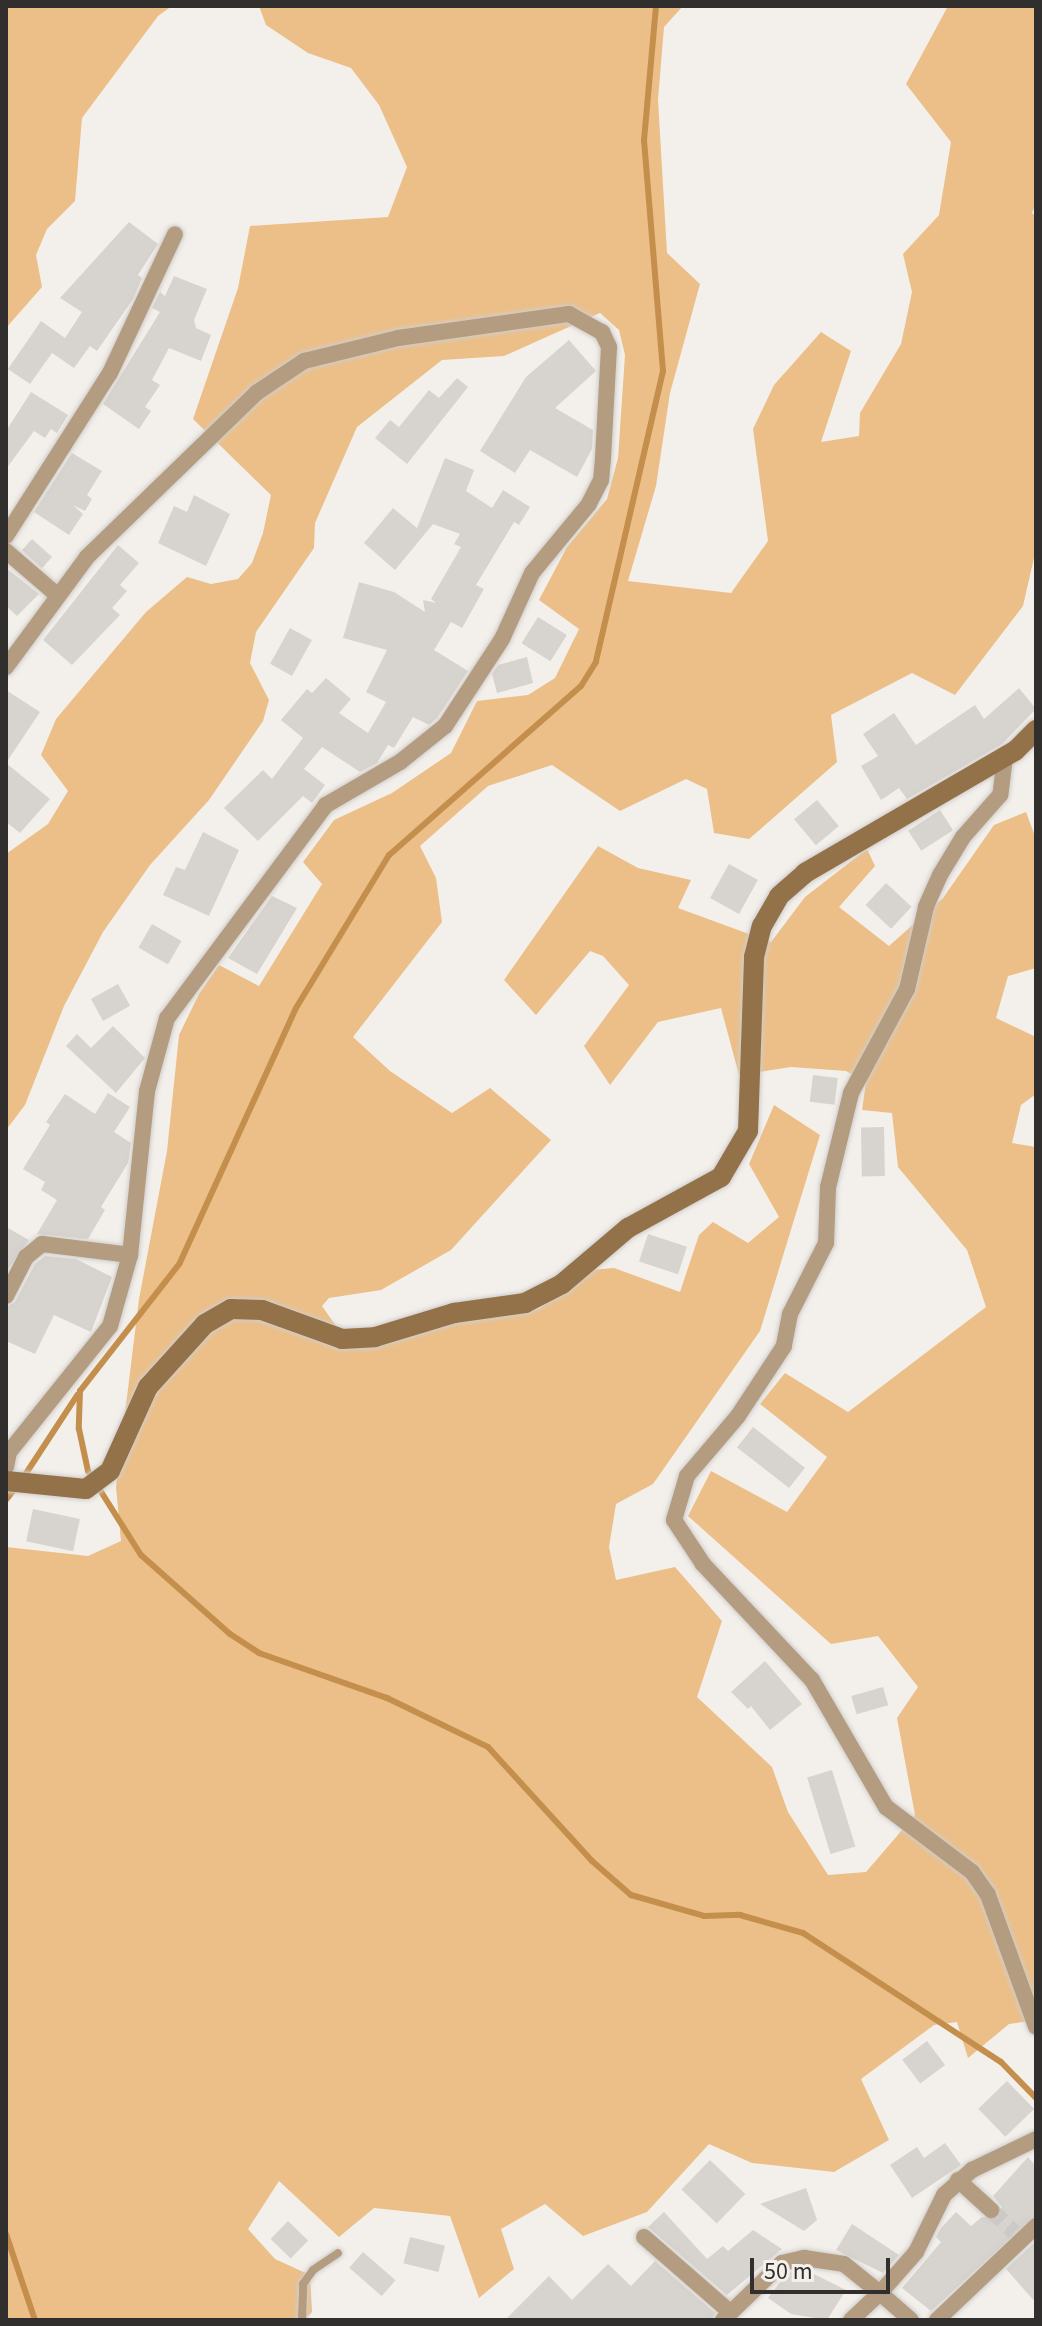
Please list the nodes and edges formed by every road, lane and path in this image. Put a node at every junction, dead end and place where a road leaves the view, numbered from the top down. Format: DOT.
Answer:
graph roads {
  1 [pos="175,234"];
  2 [pos="6,536"];
  3 [pos="6,551"];
  4 [pos="57,595"];
  5 [pos="6,667"];
  6 [pos="1032,739"];
  7 [pos="1005,757"];
  8 [pos="130,1255"];
  9 [pos="6,1296"];
  10 [pos="6,1467"];
  11 [pos="6,1481"];
  12 [pos="1036,2027"];
  13 [pos="1036,2139"];
  14 [pos="958,2180"];
  15 [pos="991,2210"];
  16 [pos="1036,2226"];
  17 [pos="644,2237"];
  18 [pos="338,2253"];
  19 [pos="880,2293"];
  20 [pos="727,2316"];
  21 [pos="302,2320"];
  22 [pos="851,2320"];
  23 [pos="911,2320"];
  24 [pos="937,2320"];
  1 -- 2 [label="street"];
  3 -- 4 [label="street"];
  4 -- 5 [label="street"];
  4 -- 8 [label="street"];
  6 -- 7 [label="street"];
  7 -- 11 [label="street"];
  7 -- 12 [label="street"];
  8 -- 9 [label="street"];
  8 -- 10 [label="street"];
  13 -- 14 [label="street"];
  14 -- 15 [label="street"];
  14 -- 19 [label="street"];
  16 -- 24 [label="street"];
  17 -- 20 [label="street"];
  18 -- 21 [label="lane"];
  19 -- 20 [label="street"];
  19 -- 22 [label="street"];
  19 -- 23 [label="street"];
}
